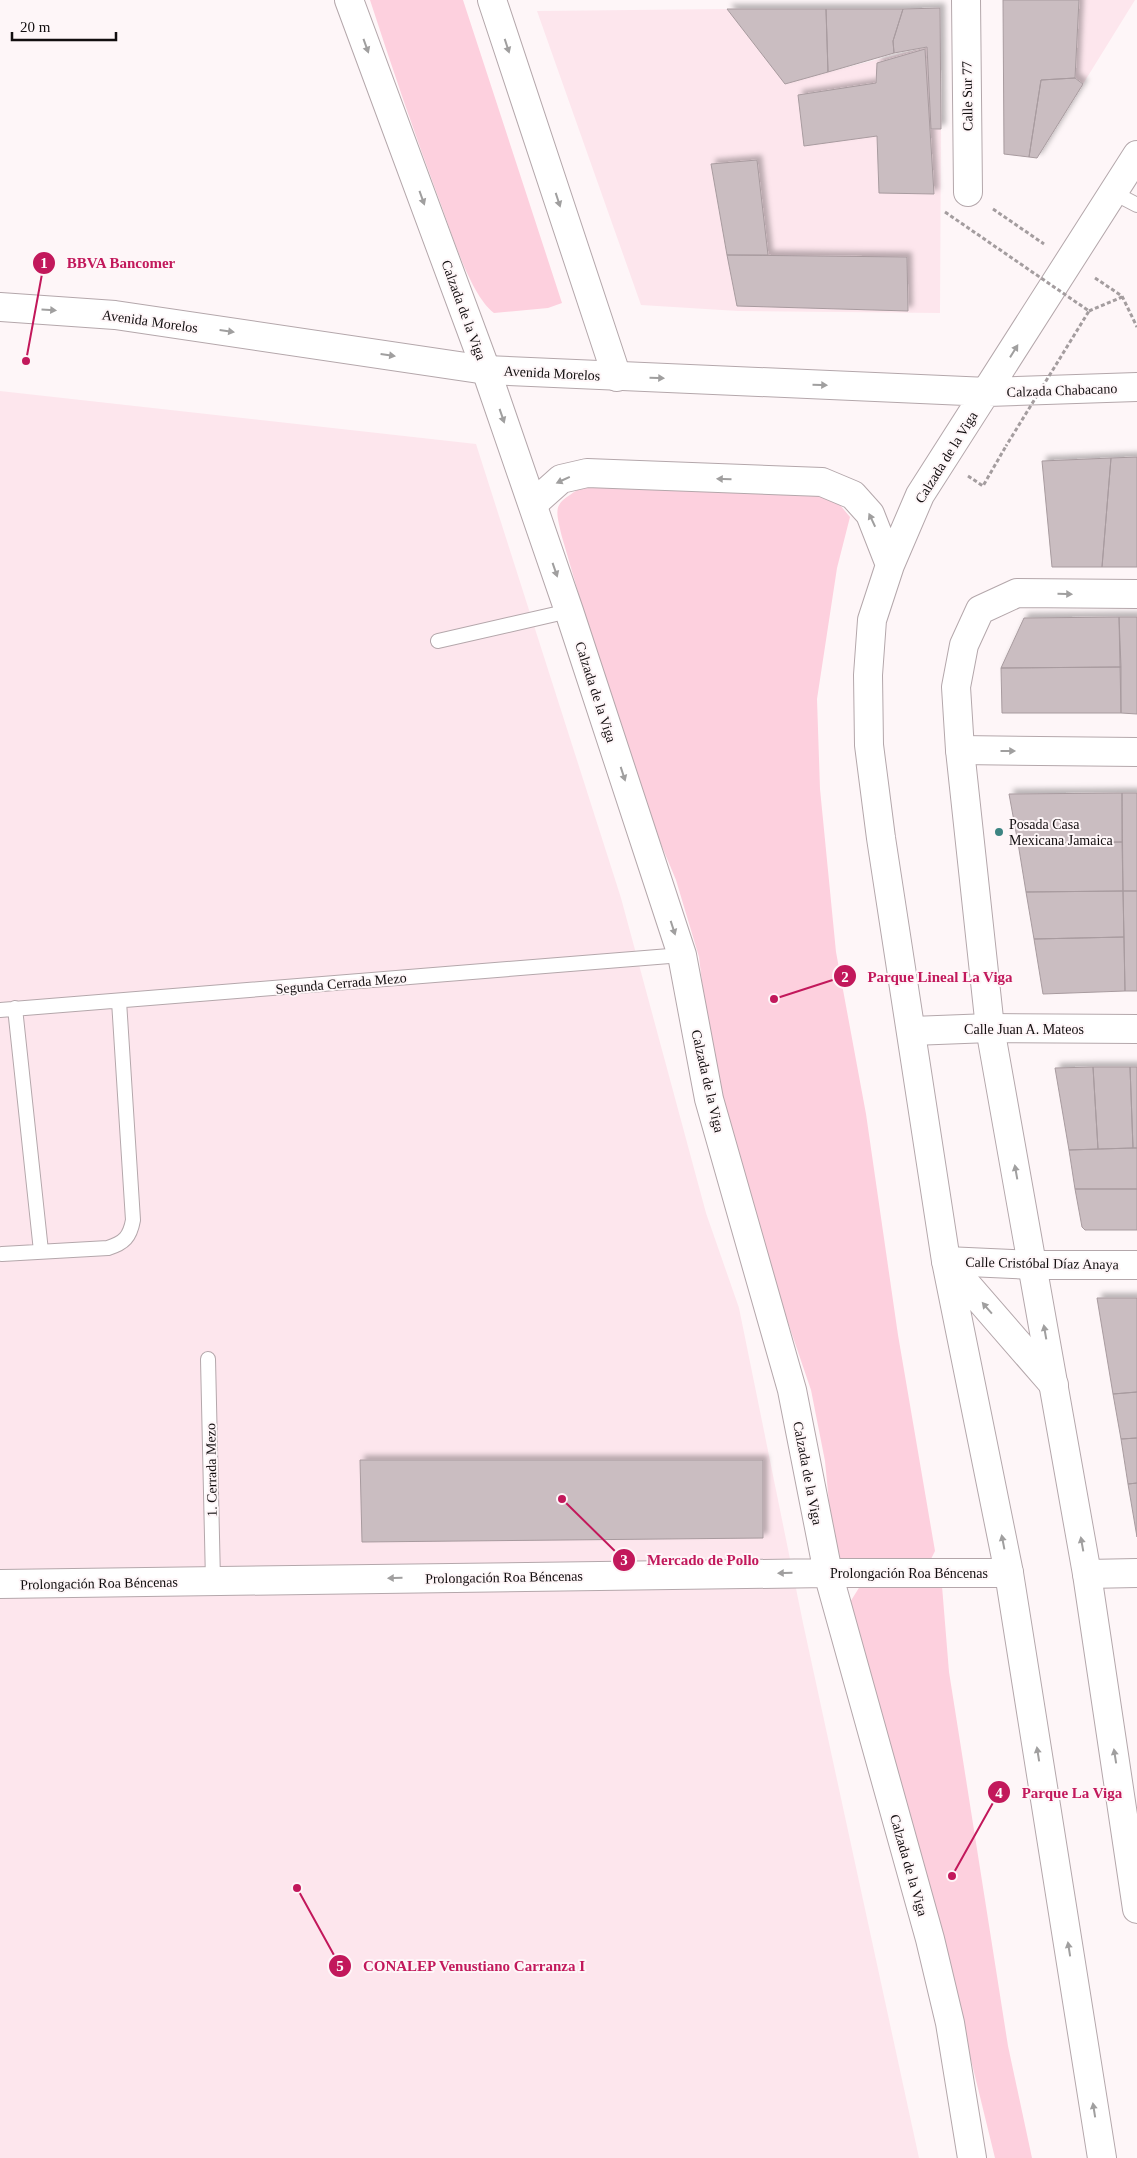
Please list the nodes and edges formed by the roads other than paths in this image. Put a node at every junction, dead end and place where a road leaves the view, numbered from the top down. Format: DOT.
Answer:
graph roads {
  1 [pos="349,0"];
  2 [pos="492,0"];
  3 [pos="966,0"];
  4 [pos="1137,155"];
  5 [pos="968,192"];
  6 [pos="1125,199"];
  7 [pos="0,307"];
  8 [pos="486,370"];
  9 [pos="617,377"];
  10 [pos="1137,387"];
  11 [pos="988,392"];
  12 [pos="533,504"];
  13 [pos="890,565"];
  14 [pos="1137,594"];
  15 [pos="569,611"];
  16 [pos="438,641"];
  17 [pos="960,750"];
  18 [pos="1137,752"];
  19 [pos="682,955"];
  20 [pos="119,1000"];
  21 [pos="15,1008"];
  22 [pos="0,1010"];
  23 [pos="990,1028"];
  24 [pos="1137,1029"];
  25 [pos="912,1031"];
  26 [pos="41,1251"];
  27 [pos="2,1254"];
  28 [pos="946,1261"];
  29 [pos="1033,1265"];
  30 [pos="1137,1265"];
  31 [pos="208,1359"];
  32 [pos="1054,1384"];
  33 [pos="828,1573"];
  34 [pos="1009,1573"];
  35 [pos="1137,1573"];
  36 [pos="1088,1574"];
  37 [pos="213,1581"];
  38 [pos="0,1584"];
  39 [pos="1132,1832"];
  40 [pos="1137,1908"];
  41 [pos="972,2158"];
  42 [pos="1102,2158"];
  1 -- 8 [label="street, Calzada de la Viga, one-way"];
  2 -- 9 [label="street, one-way"];
  3 -- 5 [label="street, Calle Sur 77"];
  4 -- 6 [label="street, Calzada de la Viga"];
  11 -- 6 [label="street, Calzada de la Viga, one-way"];
  7 -- 8 [label="street, Avenida Morelos, one-way"];
  8 -- 9 [label="street, Avenida Morelos"];
  8 -- 12 [label="street, Calzada de la Viga, one-way"];
  9 -- 11 [label="street, Avenida Morelos, one-way"];
  10 -- 11 [label="street, Calzada Chabacano"];
  11 -- 13 [label="street, Calzada de la Viga"];
  13 -- 12 [label="street, one-way"];
  12 -- 15 [label="street, Calzada de la Viga, one-way"];
  13 -- 25 [label="street, Calzada de la Viga"];
  17 -- 14 [label="street, one-way"];
  15 -- 16 [label="lane"];
  15 -- 19 [label="street, Calzada de la Viga, one-way"];
  17 -- 18 [label="street, one-way"];
  17 -- 23 [label="street"];
  19 -- 20 [label="lane, Segunda Cerrada Mezo"];
  19 -- 33 [label="street, Calzada de la Viga"];
  20 -- 21 [label="lane, Segunda Cerrada Mezo"];
  20 -- 26 [label="lane"];
  21 -- 22 [label="lane, Segunda Cerrada Mezo"];
  21 -- 26 [label="lane"];
  23 -- 24 [label="street, Calle Juan A. Mateos"];
  23 -- 25 [label="street, Calle Juan A. Mateos"];
  29 -- 23 [label="street, one-way"];
  25 -- 28 [label="street, Calzada de la Viga"];
  26 -- 27 [label="lane"];
  28 -- 29 [label="street, Calle Cristóbal Díaz Anaya"];
  32 -- 28 [label="street, one-way"];
  34 -- 28 [label="street, Calzada de la Viga, one-way"];
  29 -- 30 [label="street, Calle Cristóbal Díaz Anaya"];
  32 -- 29 [label="street, one-way"];
  31 -- 37 [label="lane, 1. Cerrada Mezo"];
  36 -- 32 [label="street, one-way"];
  33 -- 34 [label="street, Prolongación Roa Béncenas"];
  33 -- 37 [label="street, Prolongación Roa Béncenas, one-way"];
  33 -- 41 [label="street, Calzada de la Viga"];
  42 -- 34 [label="street, Calzada de la Viga, one-way"];
  35 -- 36 [label="street"];
  39 -- 36 [label="street, one-way"];
  37 -- 38 [label="street, Prolongación Roa Béncenas"];
  39 -- 40 [label="street"];
}
